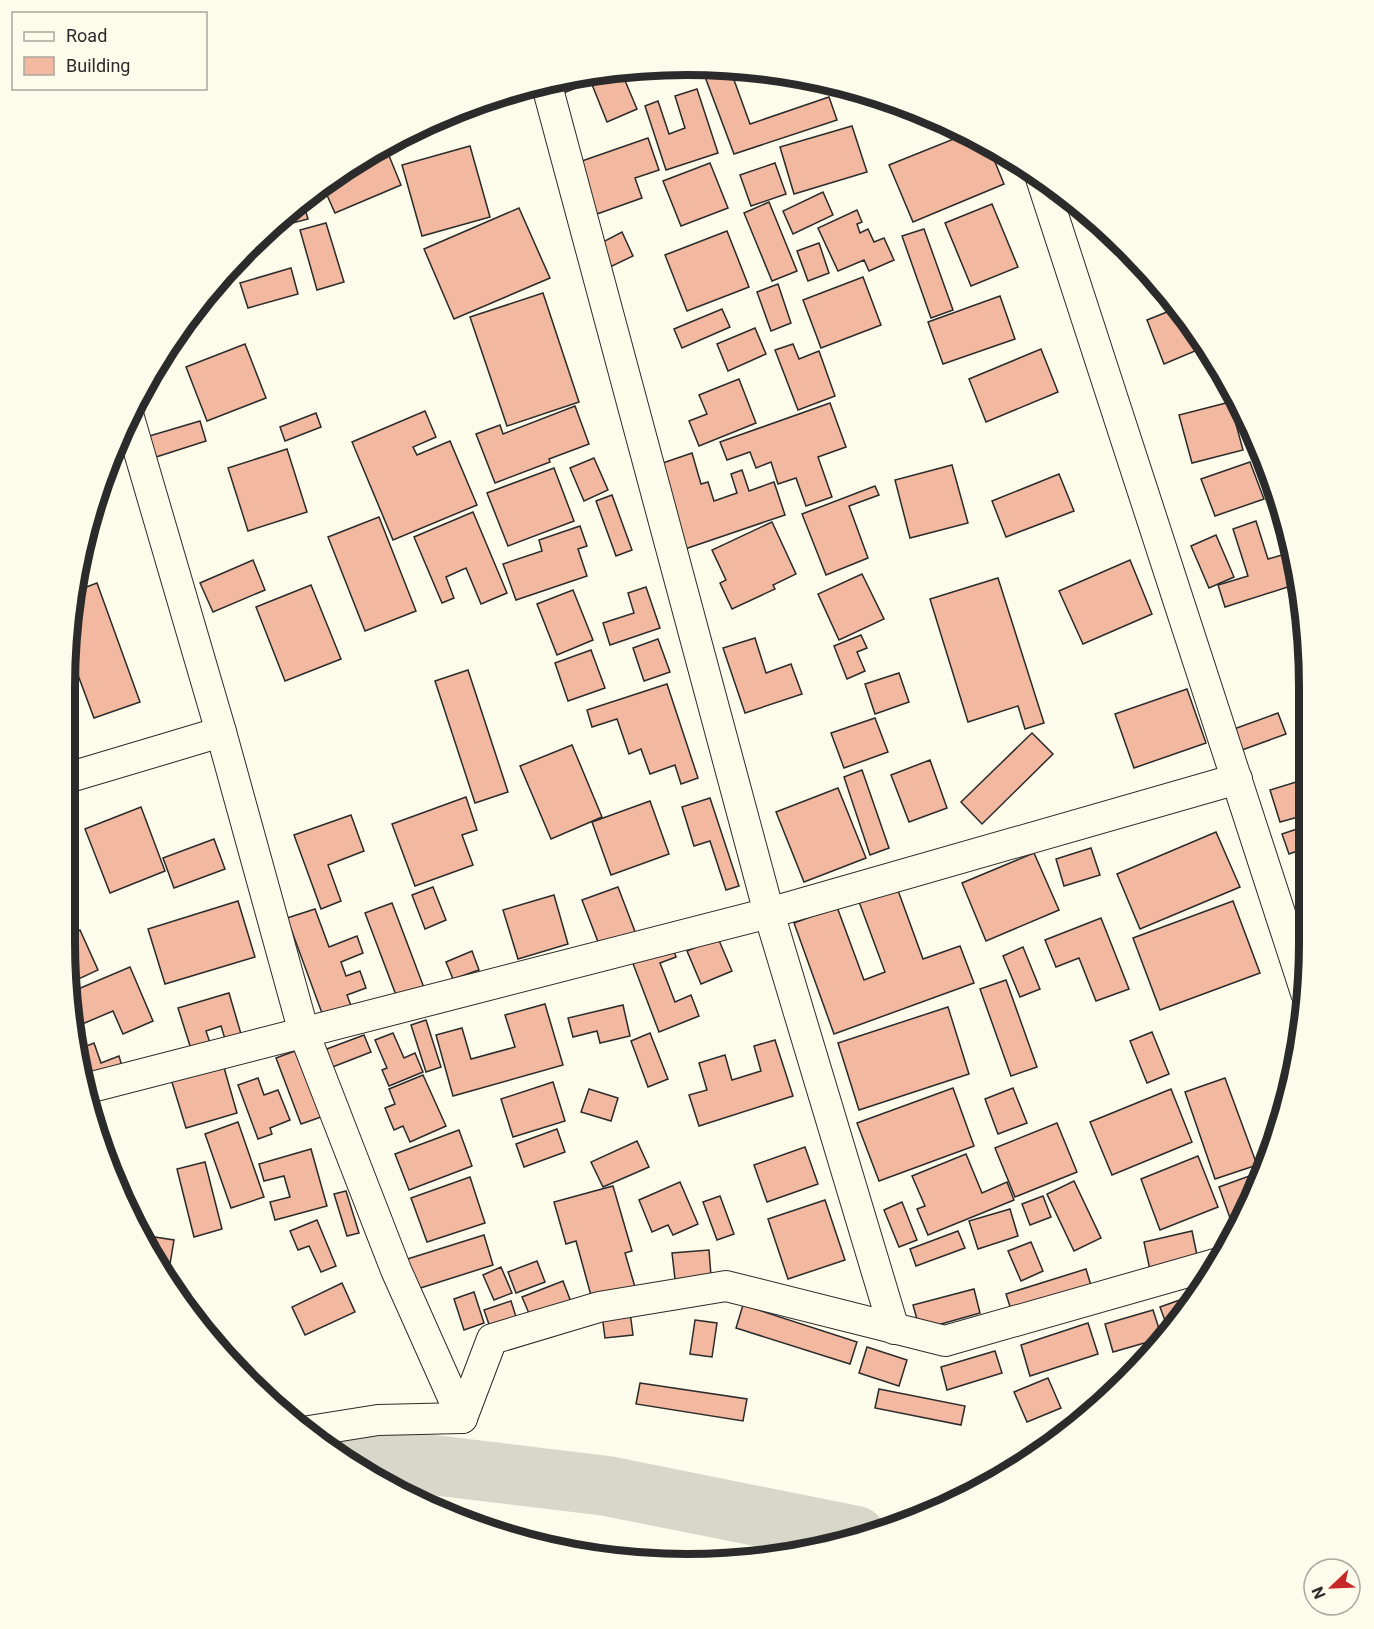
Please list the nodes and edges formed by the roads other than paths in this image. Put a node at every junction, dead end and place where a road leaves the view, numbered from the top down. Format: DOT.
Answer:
graph roads {
  1 [pos="549,91"];
  2 [pos="1045,191"];
  3 [pos="132,429"];
  4 [pos="221,732"];
  5 [pos="75,776"];
  6 [pos="1237,779"];
  7 [pos="770,913"];
  8 [pos="1298,969"];
  9 [pos="304,1033"];
  10 [pos="93,1087"];
  11 [pos="1205,1267"];
  12 [pos="894,1329"];
  13 [pos="462,1418"];
  14 [pos="317,1430"];
  1 -- 7 [label="street"];
  2 -- 6 [label="street"];
  3 -- 4 [label="street"];
  4 -- 5 [label="street"];
  4 -- 9 [label="street"];
  6 -- 7 [label="street"];
  6 -- 8 [label="street"];
  7 -- 9 [label="street"];
  7 -- 12 [label="street"];
  9 -- 10 [label="street"];
  9 -- 13 [label="street"];
  11 -- 12 [label="street"];
  12 -- 13 [label="street"];
  13 -- 14 [label="street"];
}
